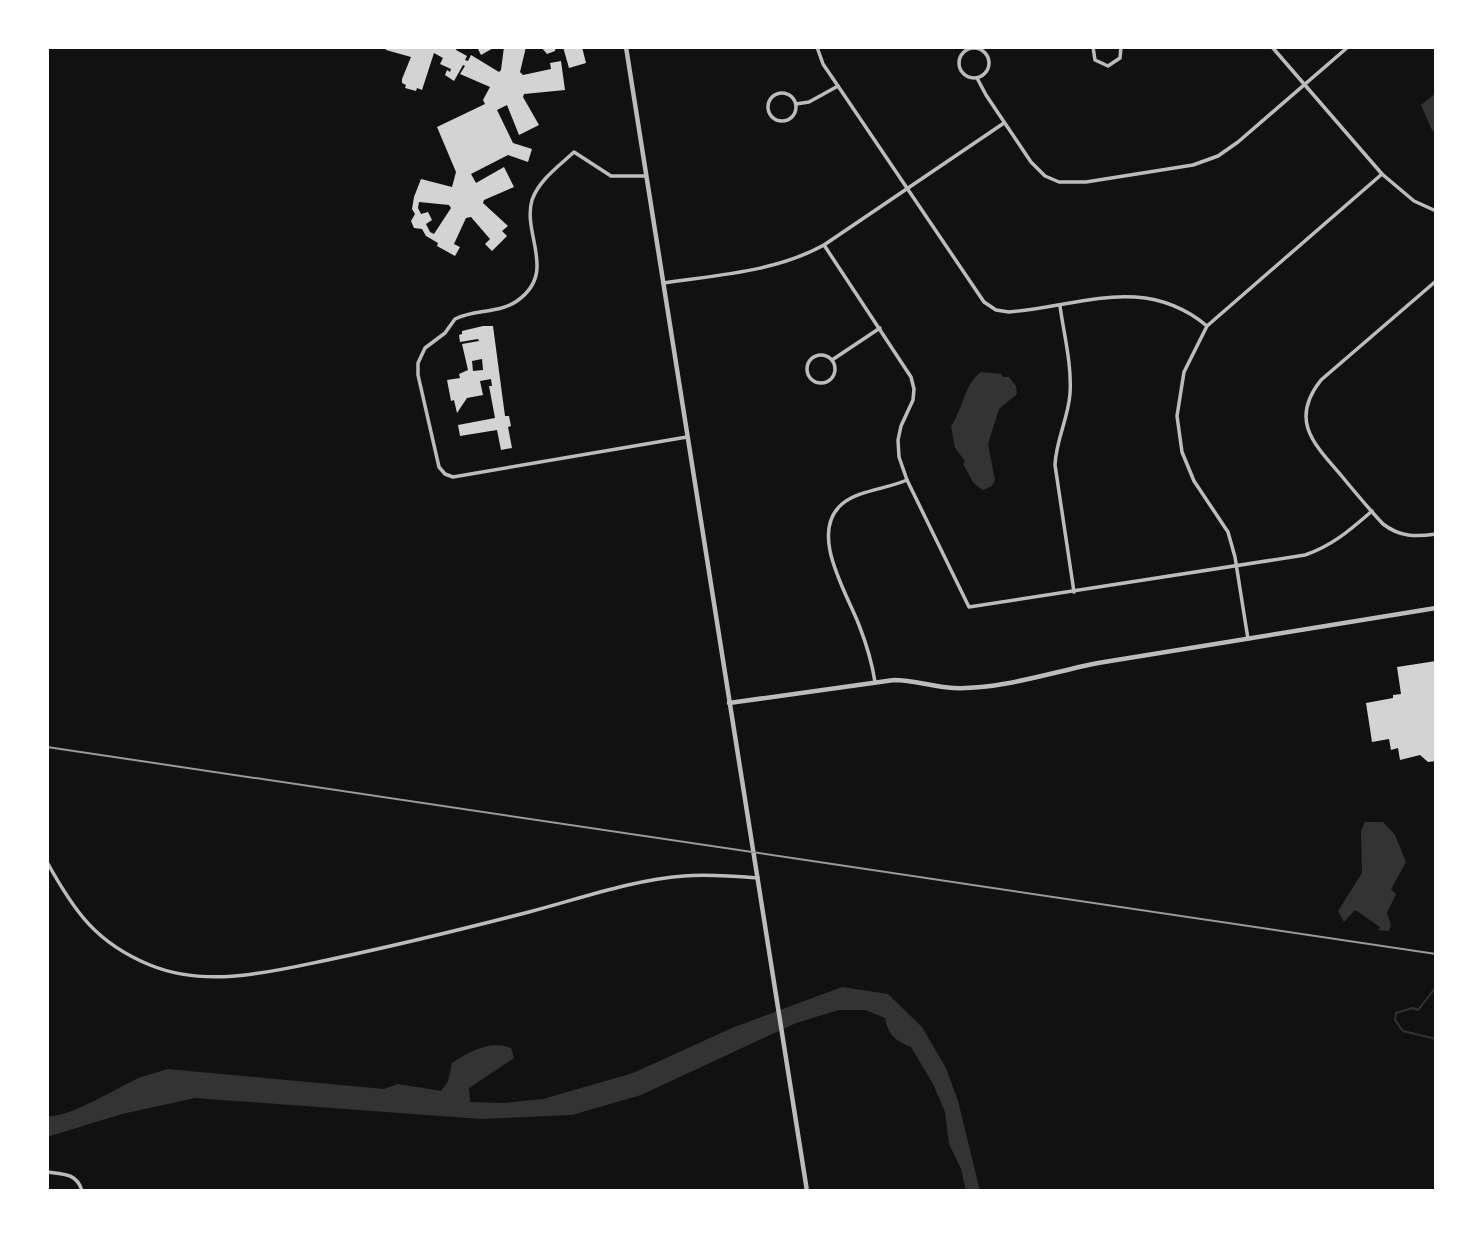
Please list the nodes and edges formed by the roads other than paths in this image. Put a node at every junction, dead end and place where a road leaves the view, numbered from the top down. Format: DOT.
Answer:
graph roads {
  1 [pos="626,47"];
  2 [pos="817,47"];
  3 [pos="1093,47"];
  4 [pos="1272,47"];
  5 [pos="1348,47"];
  6 [pos="1122,48"];
  7 [pos="977,78"];
  8 [pos="1304,85"];
  9 [pos="838,86"];
  10 [pos="796,104"];
  11 [pos="1004,123"];
  12 [pos="1382,174"];
  13 [pos="646,176"];
  14 [pos="908,189"];
  15 [pos="1436,211"];
  16 [pos="824,245"];
  17 [pos="1436,282"];
  18 [pos="663,283"];
  19 [pos="1060,306"];
  20 [pos="1207,326"];
  21 [pos="880,328"];
  22 [pos="832,360"];
  23 [pos="688,437"];
  24 [pos="907,480"];
  25 [pos="1372,511"];
  26 [pos="1436,534"];
  27 [pos="1237,566"];
  28 [pos="1074,592"];
  29 [pos="1436,608"];
  30 [pos="1248,639"];
  31 [pos="875,682"];
  32 [pos="729,703"];
  33 [pos="47,862"];
  34 [pos="758,878"];
  35 [pos="47,1172"];
  36 [pos="82,1191"];
  37 [pos="807,1191"];
  1 -- 13 [label="street"];
  2 -- 9 [label="street"];
  3 -- 6 [label="street"];
  4 -- 8 [label="street"];
  5 -- 8 [label="street"];
  7 -- 7 [label="street"];
  7 -- 11 [label="street"];
  8 -- 11 [label="street"];
  8 -- 12 [label="street"];
  9 -- 10 [label="street"];
  9 -- 14 [label="street"];
  10 -- 10 [label="street"];
  11 -- 14 [label="street"];
  12 -- 15 [label="street"];
  12 -- 20 [label="street"];
  13 -- 18 [label="street"];
  13 -- 23 [label="street"];
  14 -- 16 [label="street"];
  14 -- 19 [label="street"];
  16 -- 18 [label="street"];
  16 -- 21 [label="street"];
  17 -- 25 [label="street"];
  18 -- 23 [label="street"];
  19 -- 20 [label="street"];
  19 -- 28 [label="street"];
  20 -- 27 [label="street"];
  21 -- 22 [label="street"];
  21 -- 24 [label="street"];
  22 -- 22 [label="street"];
  23 -- 32 [label="street"];
  24 -- 28 [label="street"];
  24 -- 31 [label="street"];
  25 -- 26 [label="street"];
  25 -- 27 [label="street"];
  27 -- 28 [label="street"];
  27 -- 30 [label="street"];
  29 -- 30 [label="street"];
  30 -- 31 [label="street"];
  31 -- 32 [label="street"];
  32 -- 34 [label="street"];
  33 -- 34 [label="street"];
  34 -- 37 [label="street"];
  35 -- 36 [label="street"];
}
